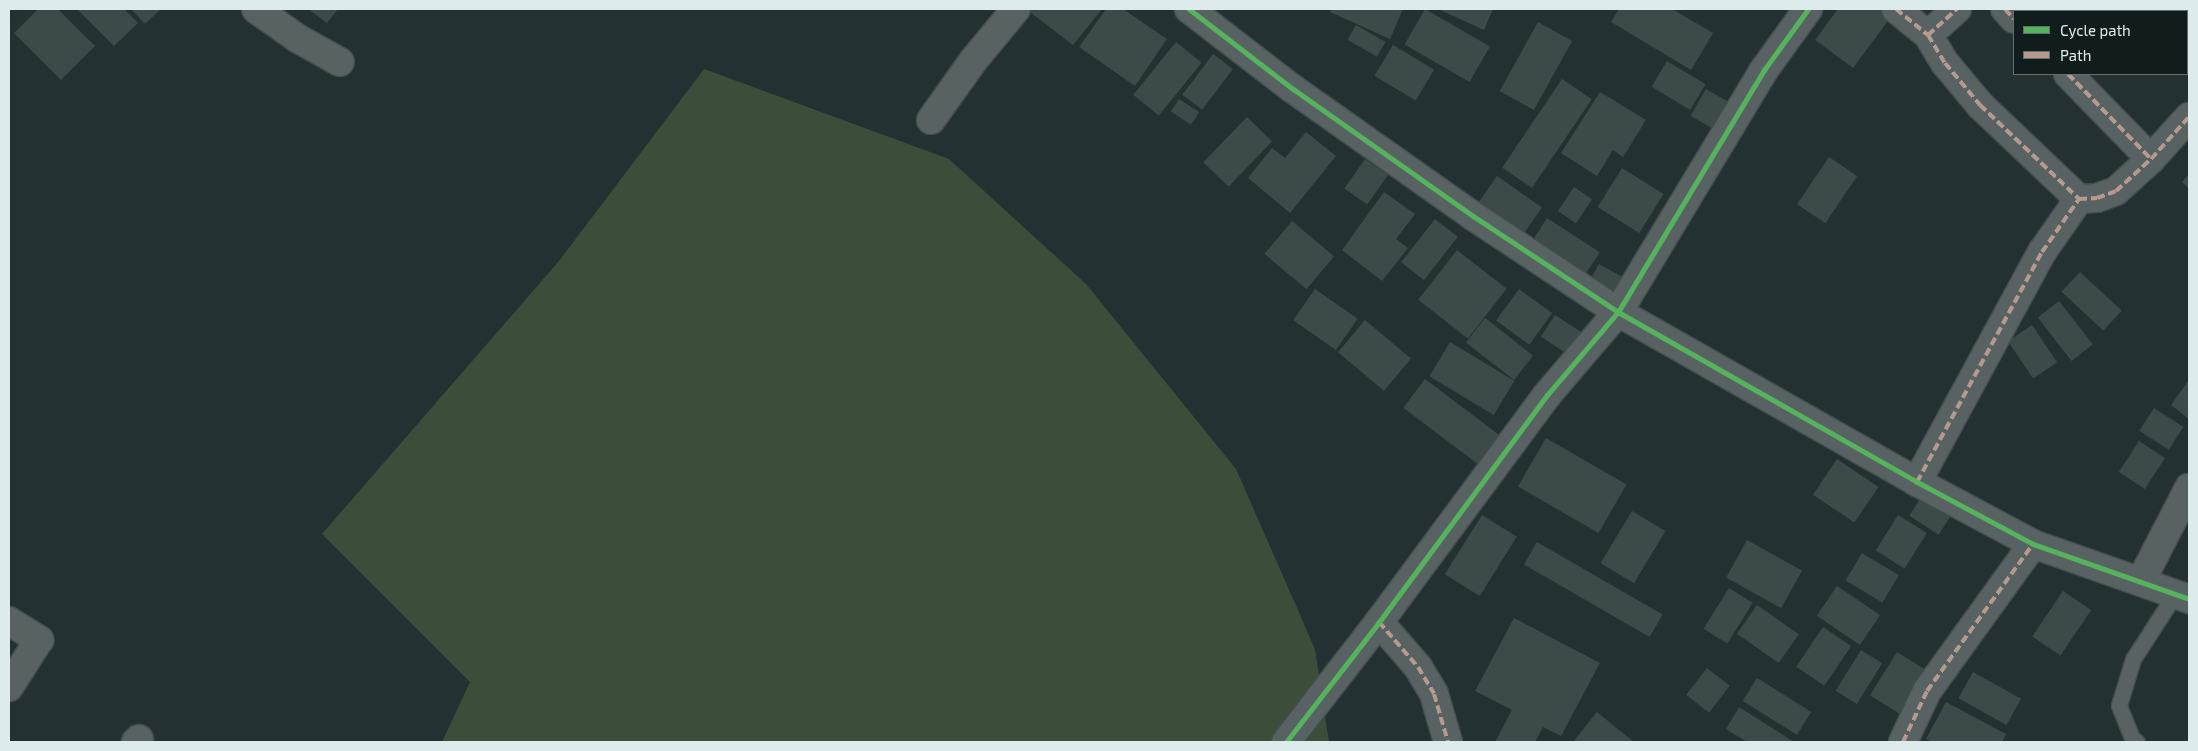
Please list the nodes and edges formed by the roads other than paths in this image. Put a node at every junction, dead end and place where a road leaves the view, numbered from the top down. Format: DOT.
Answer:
graph roads {
  1 [pos="256,9"];
  2 [pos="1016,9"];
  3 [pos="1189,9"];
  4 [pos="1808,9"];
  5 [pos="1896,9"];
  6 [pos="1957,9"];
  7 [pos="1928,35"];
  8 [pos="340,62"];
  9 [pos="2069,75"];
  10 [pos="2189,117"];
  11 [pos="931,120"];
  12 [pos="2151,159"];
  13 [pos="2079,199"];
  14 [pos="1618,312"];
  15 [pos="1918,482"];
  16 [pos="2189,488"];
  17 [pos="2034,544"];
  18 [pos="2141,581"];
  19 [pos="2182,596"];
  20 [pos="9,621"];
  21 [pos="1379,622"];
  22 [pos="9,687"];
  23 [pos="1286,742"];
  24 [pos="1448,742"];
  25 [pos="1903,742"];
  26 [pos="2137,742"];
  1 -- 8 [label="street"];
  2 -- 11 [label="street"];
  3 -- 14 [label="street"];
  4 -- 14 [label="street"];
  5 -- 7 [label="street"];
  6 -- 7 [label="street"];
  7 -- 13 [label="street"];
  9 -- 12 [label="street"];
  10 -- 12 [label="street"];
  12 -- 13 [label="street"];
  13 -- 15 [label="street"];
  14 -- 15 [label="street"];
  14 -- 21 [label="street"];
  15 -- 17 [label="street"];
  16 -- 18 [label="street"];
  17 -- 18 [label="street"];
  17 -- 25 [label="street"];
  18 -- 19 [label="street"];
  19 -- 26 [label="lane"];
  20 -- 22 [label="street"];
  21 -- 23 [label="street"];
  21 -- 24 [label="street"];
}
